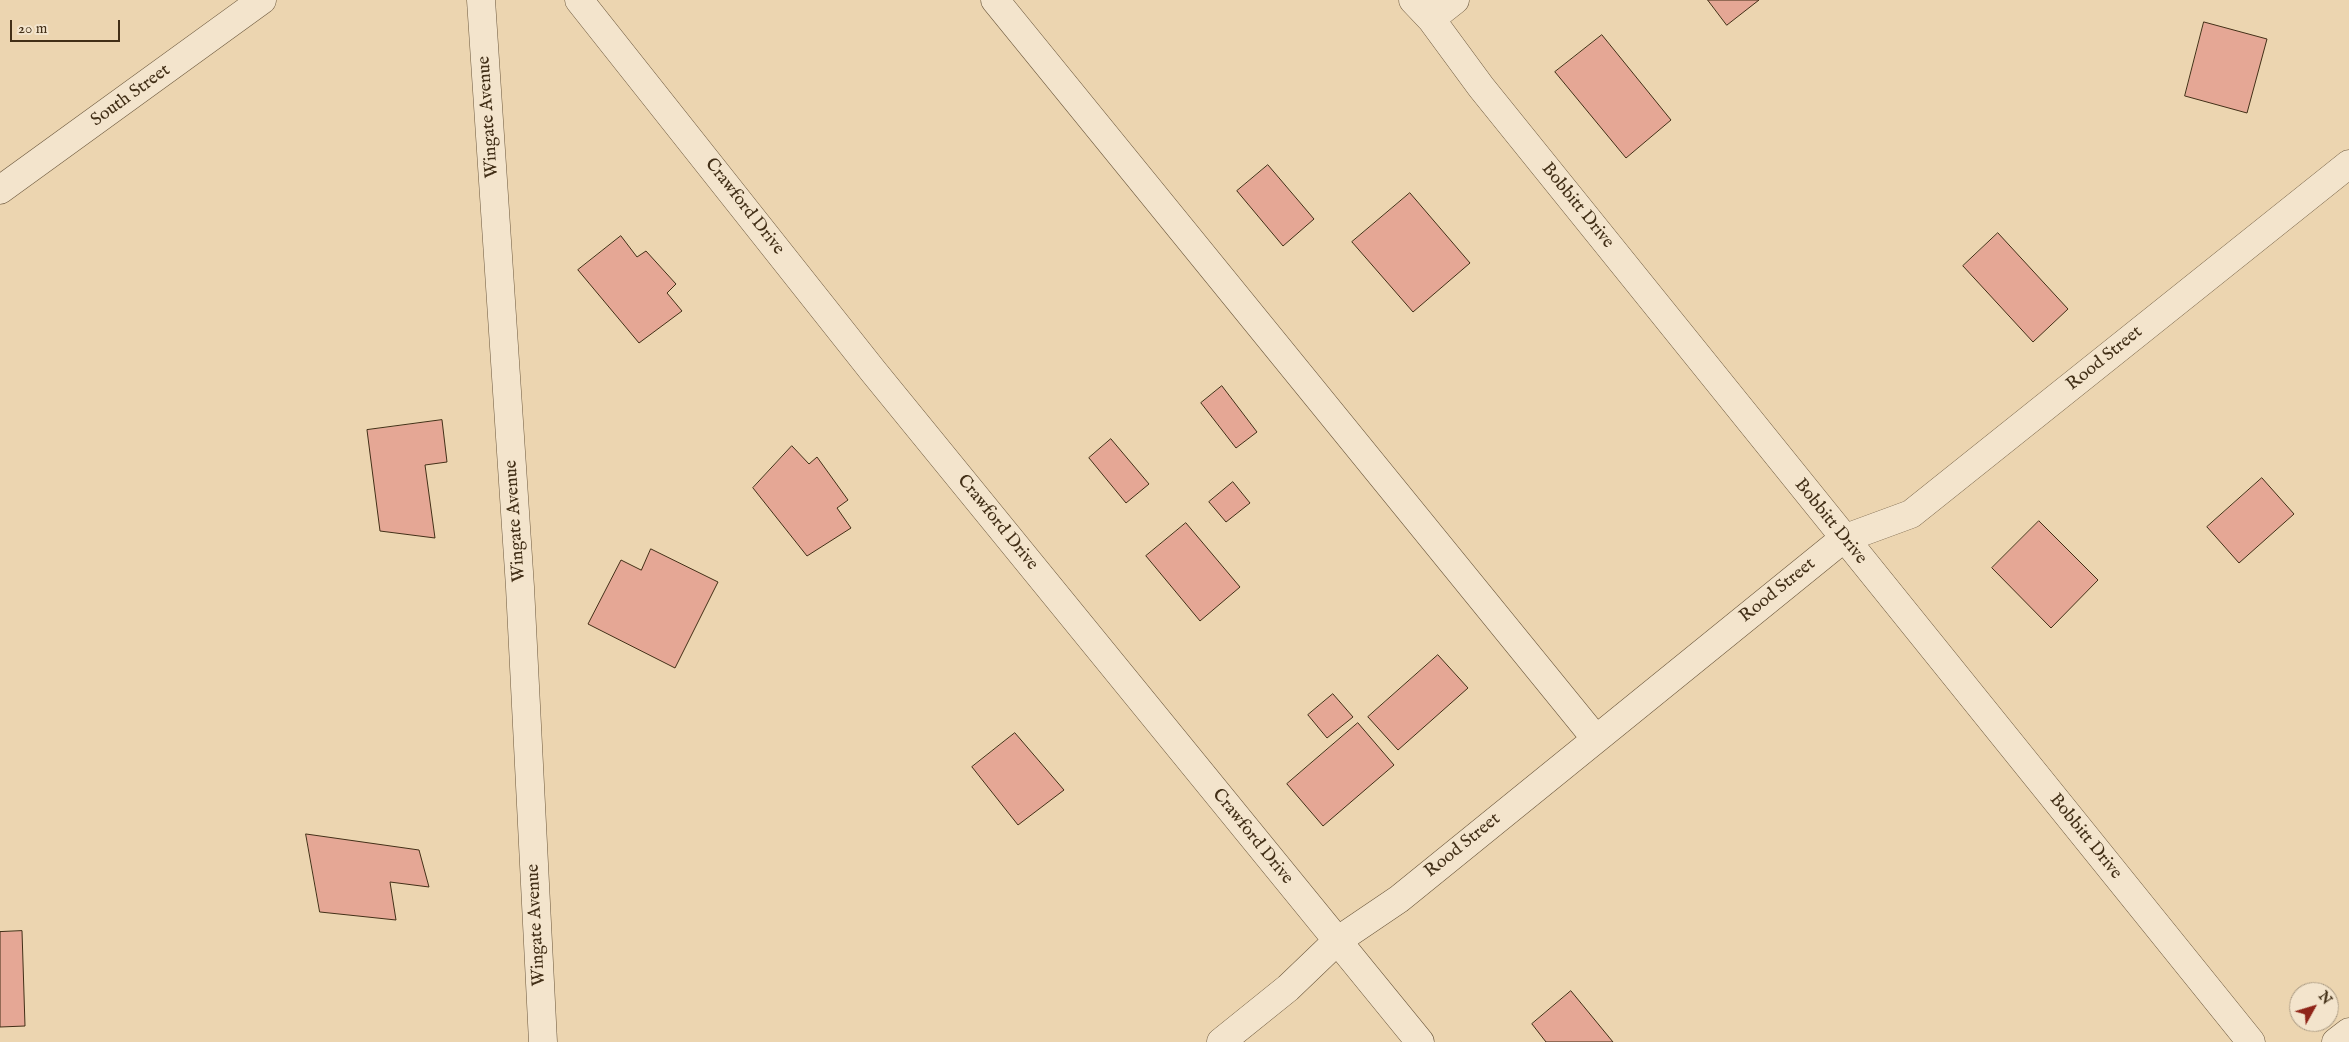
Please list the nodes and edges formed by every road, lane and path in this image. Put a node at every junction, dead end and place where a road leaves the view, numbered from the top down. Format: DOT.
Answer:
graph roads {
  1 [pos="262,0"];
  2 [pos="481,0"];
  3 [pos="579,0"];
  4 [pos="995,0"];
  5 [pos="1455,0"];
  6 [pos="1422,10"];
  7 [pos="2349,164"];
  8 [pos="0,190"];
  9 [pos="1843,539"];
  10 [pos="1596,739"];
  11 [pos="1337,941"];
  12 [pos="2349,1032"];
  13 [pos="543,1042"];
  14 [pos="1221,1042"];
  15 [pos="1420,1042"];
  16 [pos="2251,1042"];
  17 [pos="2336,1042"];
  1 -- 8 [label="street, South Street"];
  2 -- 13 [label="street, Wingate Avenue"];
  3 -- 11 [label="street, Crawford Drive"];
  4 -- 10 [label="street"];
  5 -- 6 [label="street"];
  6 -- 9 [label="street, Bobbitt Drive"];
  7 -- 9 [label="street, Rood Street"];
  9 -- 10 [label="street, Rood Street"];
  9 -- 16 [label="street, Bobbitt Drive"];
  10 -- 11 [label="street, Rood Street"];
  11 -- 14 [label="street, Rood Street"];
  11 -- 15 [label="street, Crawford Drive"];
  12 -- 17 [label="street"];
}
